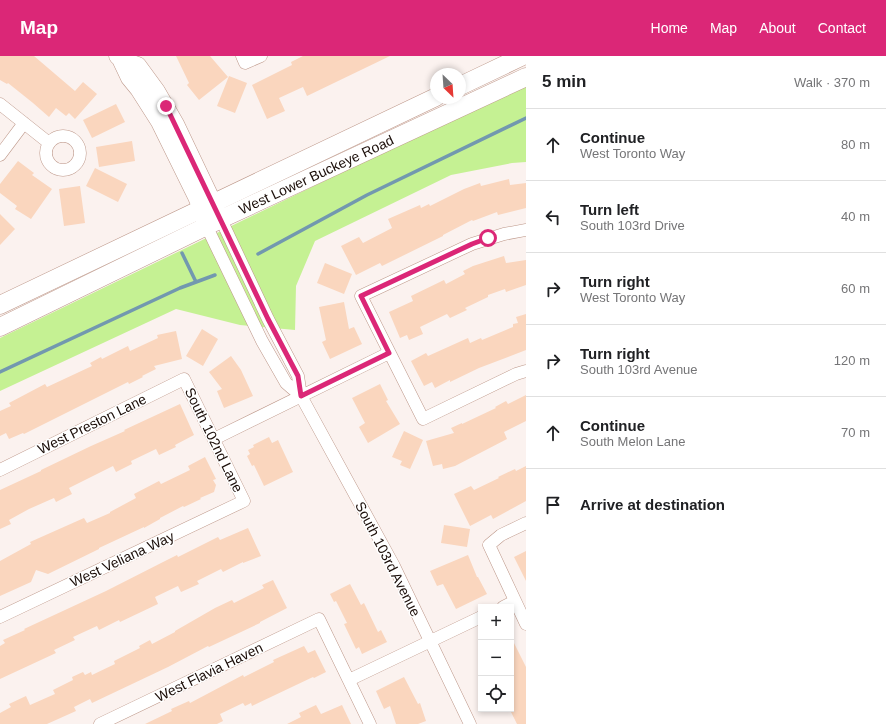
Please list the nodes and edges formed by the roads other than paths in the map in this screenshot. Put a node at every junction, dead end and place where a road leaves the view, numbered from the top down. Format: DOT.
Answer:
graph roads {
  1 [pos="261,56"];
  2 [pos="523,56"];
  3 [pos="120,57"];
  4 [pos="244,60"];
  5 [pos="526,77"];
  6 [pos="466,83"];
  7 [pos="430,101"];
  8 [pos="0,104"];
  9 [pos="24,122"];
  10 [pos="49,143"];
  11 [pos="0,155"];
  12 [pos="210,214"];
  13 [pos="526,230"];
  14 [pos="0,304"];
  15 [pos="0,327"];
  16 [pos="389,353"];
  17 [pos="526,371"];
  18 [pos="184,379"];
  19 [pos="301,396"];
  20 [pos="214,439"];
  21 [pos="0,470"];
  22 [pos="244,501"];
  23 [pos="526,523"];
  24 [pos="515,601"];
  25 [pos="509,604"];
  26 [pos="0,617"];
  27 [pos="478,618"];
  28 [pos="526,624"];
  29 [pos="430,642"];
  30 [pos="349,680"];
  31 [pos="100,724"];
  32 [pos="370,724"];
  33 [pos="470,724"];
  1 -- 4 [label="street"];
  2 -- 6 [label="main road"];
  3 -- 12 [label="street"];
  5 -- 12 [label="main road, West Lower Buckeye Road"];
  7 -- 12 [label="main road, West Lower Buckeye Road"];
  8 -- 9 [label="street"];
  9 -- 10 [label="street"];
  9 -- 11 [label="street"];
  12 -- 14 [label="main road, West Lower Buckeye Road"];
  12 -- 15 [label="main road, West Lower Buckeye Road"];
  12 -- 19 [label="street, South 103rd Avenue"];
  13 -- 16 [label="street"];
  16 -- 17 [label="street"];
  16 -- 19 [label="street"];
  18 -- 20 [label="street, South 102nd Lane"];
  18 -- 21 [label="street, West Preston Lane"];
  19 -- 20 [label="street"];
  19 -- 29 [label="street, South 103rd Avenue"];
  20 -- 22 [label="street, South 102nd Lane"];
  22 -- 26 [label="street, West Veliana Way"];
  23 -- 24 [label="street"];
  24 -- 25 [label="street"];
  24 -- 28 [label="street"];
  27 -- 29 [label="street"];
  29 -- 30 [label="street"];
  29 -- 33 [label="street, South 103rd Avenue"];
  30 -- 31 [label="street, West Flavia Haven"];
  30 -- 32 [label="street"];
}
